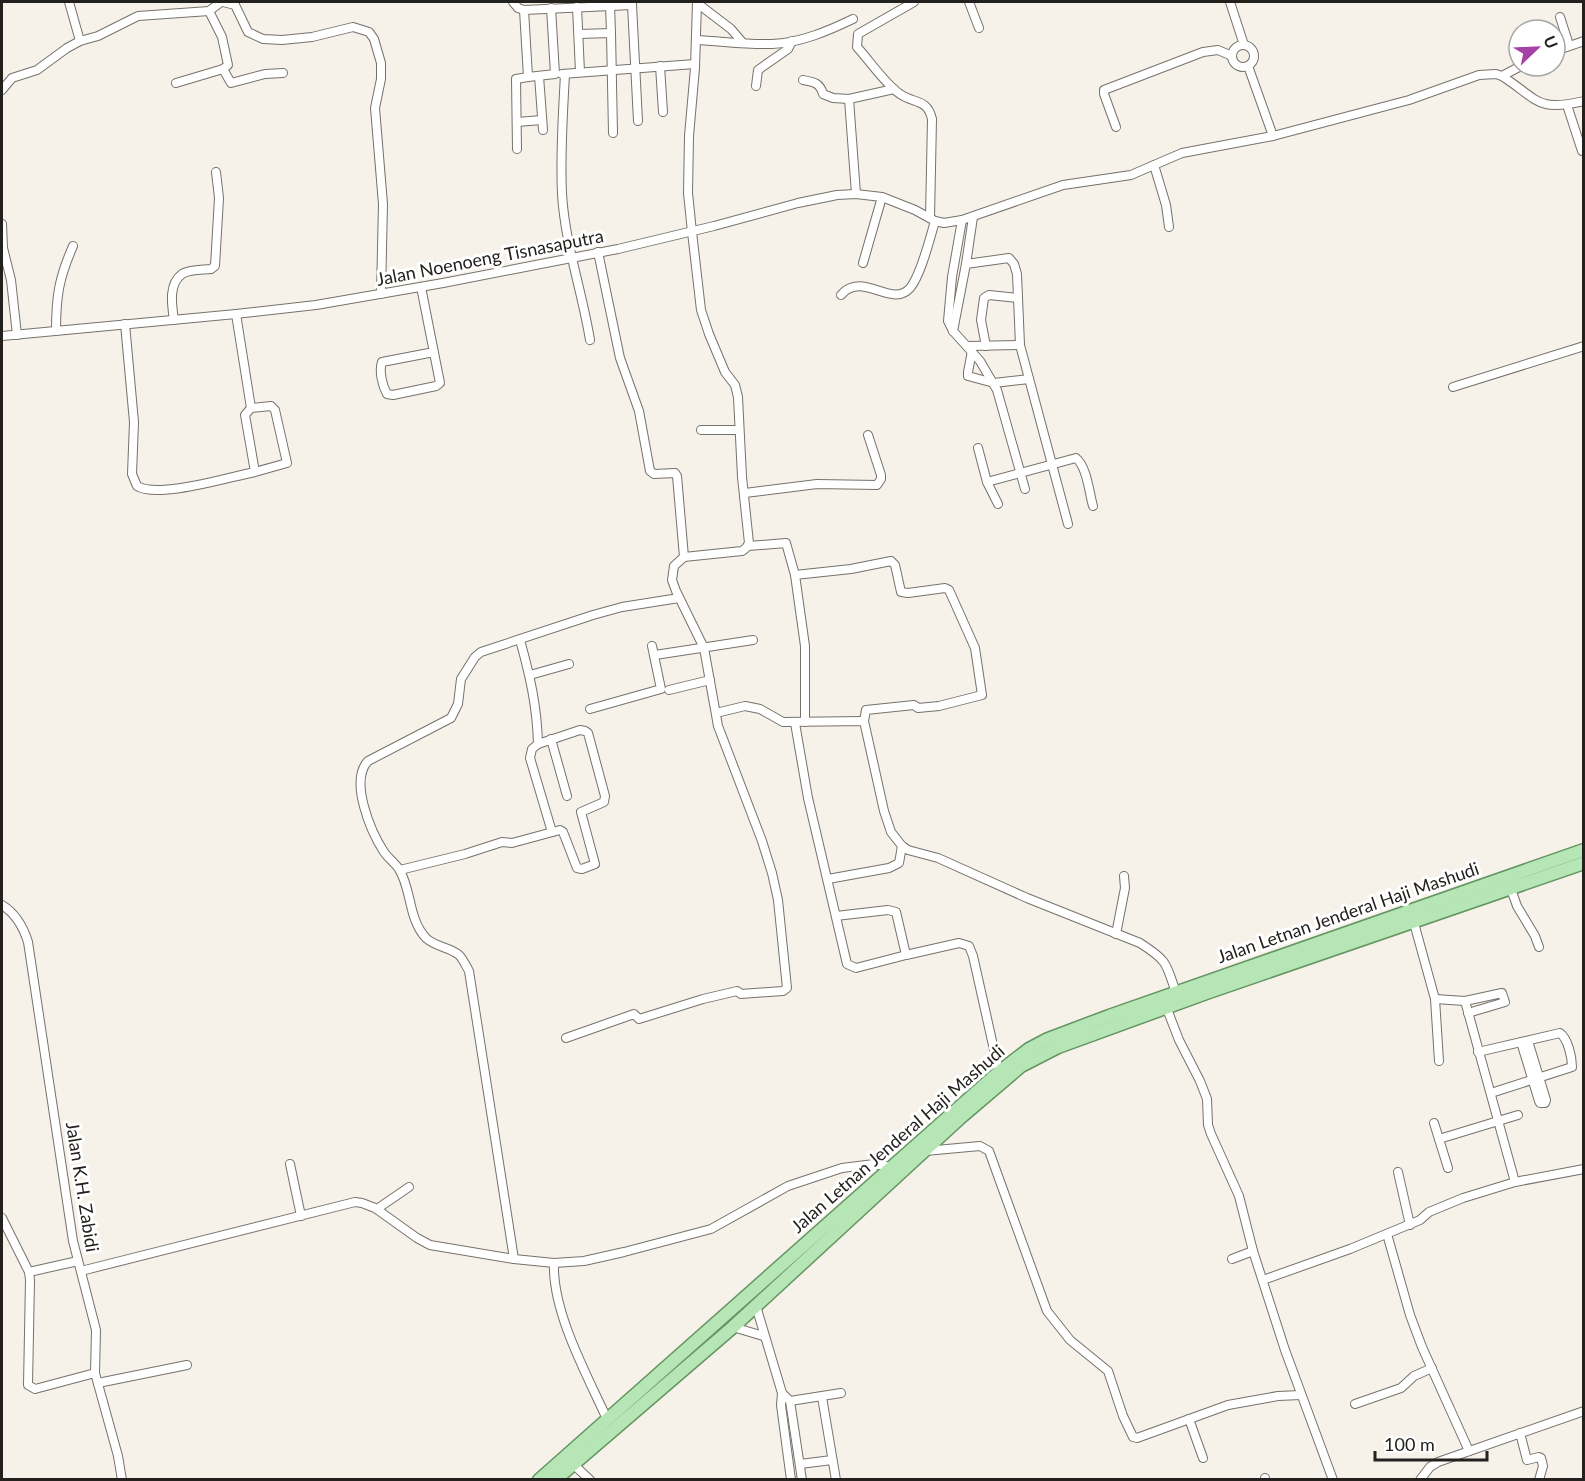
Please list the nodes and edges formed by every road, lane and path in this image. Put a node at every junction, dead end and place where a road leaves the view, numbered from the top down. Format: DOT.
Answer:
graph roads {
  1 [pos="69,2"];
  2 [pos="222,2"];
  3 [pos="513,2"];
  4 [pos="697,2"];
  5 [pos="914,2"];
  6 [pos="969,2"];
  7 [pos="1230,2"];
  8 [pos="632,3"];
  9 [pos="605,4"];
  10 [pos="579,5"];
  11 [pos="554,6"];
  12 [pos="524,10"];
  13 [pos="209,11"];
  14 [pos="1560,17"];
  15 [pos="853,19"];
  16 [pos="979,28"];
  17 [pos="611,33"];
  18 [pos="579,34"];
  19 [pos="696,40"];
  20 [pos="1584,40"];
  21 [pos="80,41"];
  22 [pos="792,41"];
  23 [pos="744,43"];
  24 [pos="1244,45"];
  25 [pos="1569,45"];
  26 [pos="1232,56"];
  27 [pos="695,64"];
  28 [pos="660,66"];
  29 [pos="1248,66"];
  30 [pos="635,67"];
  31 [pos="223,69"];
  32 [pos="613,70"];
  33 [pos="580,72"];
  34 [pos="1507,73"];
  35 [pos="283,74"];
  36 [pos="555,74"];
  37 [pos="565,74"];
  38 [pos="540,76"];
  39 [pos="1502,76"];
  40 [pos="528,77"];
  41 [pos="803,80"];
  42 [pos="176,83"];
  43 [pos="756,86"];
  44 [pos="2,90"];
  45 [pos="894,90"];
  46 [pos="849,99"];
  47 [pos="1584,101"];
  48 [pos="1567,105"];
  49 [pos="663,112"];
  50 [pos="542,120"];
  51 [pos="638,121"];
  52 [pos="517,122"];
  53 [pos="1116,127"];
  54 [pos="543,130"];
  55 [pos="613,133"];
  56 [pos="1273,136"];
  57 [pos="517,150"];
  58 [pos="1582,151"];
  59 [pos="1154,165"];
  60 [pos="216,172"];
  61 [pos="856,194"];
  62 [pos="882,197"];
  63 [pos="973,217"];
  64 [pos="933,219"];
  65 [pos="962,220"];
  66 [pos="2,224"];
  67 [pos="1169,227"];
  68 [pos="692,232"];
  69 [pos="73,246"];
  70 [pos="598,252"];
  71 [pos="571,258"];
  72 [pos="863,263"];
  73 [pos="966,264"];
  74 [pos="952,278"];
  75 [pos="963,279"];
  76 [pos="421,287"];
  77 [pos="381,294"];
  78 [pos="841,295"];
  79 [pos="949,297"];
  80 [pos="959,298"];
  81 [pos="1018,298"];
  82 [pos="236,314"];
  83 [pos="174,320"];
  84 [pos="125,324"];
  85 [pos="56,331"];
  86 [pos="954,331"];
  87 [pos="17,335"];
  88 [pos="2,336"];
  89 [pos="590,340"];
  90 [pos="1020,345"];
  91 [pos="986,346"];
  92 [pos="1584,346"];
  93 [pos="970,349"];
  94 [pos="434,352"];
  95 [pos="1029,379"];
  96 [pos="994,383"];
  97 [pos="1453,387"];
  98 [pos="251,408"];
  99 [pos="701,430"];
  100 [pos="739,430"];
  101 [pos="868,435"];
  102 [pos="978,447"];
  103 [pos="1052,463"];
  104 [pos="255,472"];
  105 [pos="1020,473"];
  106 [pos="987,482"];
  107 [pos="1025,489"];
  108 [pos="745,493"];
  109 [pos="998,504"];
  110 [pos="1093,506"];
  111 [pos="1068,524"];
  112 [pos="748,546"];
  113 [pos="684,557"];
  114 [pos="795,575"];
  115 [pos="679,598"];
  116 [pos="520,640"];
  117 [pos="753,640"];
  118 [pos="652,646"];
  119 [pos="704,648"];
  120 [pos="655,655"];
  121 [pos="569,664"];
  122 [pos="530,675"];
  123 [pos="710,680"];
  124 [pos="669,690"];
  125 [pos="590,710"];
  126 [pos="716,713"];
  127 [pos="864,721"];
  128 [pos="805,722"];
  129 [pos="795,723"];
  130 [pos="551,739"];
  131 [pos="538,744"];
  132 [pos="567,796"];
  133 [pos="552,832"];
  134 [pos="902,846"];
  135 [pos="1584,850"];
  136 [pos="1582,867"];
  137 [pos="400,870"];
  138 [pos="1124,876"];
  139 [pos="828,879"];
  140 [pos="1511,889"];
  141 [pos="2,905"];
  142 [pos="836,916"];
  143 [pos="1414,923"];
  144 [pos="1116,934"];
  145 [pos="1539,947"];
  146 [pos="906,955"];
  147 [pos="1176,993"];
  148 [pos="1435,999"];
  149 [pos="1465,1001"];
  150 [pos="1167,1009"];
  151 [pos="1468,1013"];
  152 [pos="1111,1021"];
  153 [pos="566,1038"];
  154 [pos="1525,1041"];
  155 [pos="1478,1052"];
  156 [pos="1439,1061"];
  157 [pos="999,1072"];
  158 [pos="1535,1079"];
  159 [pos="1491,1093"];
  160 [pos="1518,1115"];
  161 [pos="1498,1121"];
  162 [pos="1434,1123"];
  163 [pos="1439,1139"];
  164 [pos="925,1151"];
  165 [pos="290,1164"];
  166 [pos="891,1168"];
  167 [pos="1448,1168"];
  168 [pos="1584,1168"];
  169 [pos="1398,1172"];
  170 [pos="1515,1182"];
  171 [pos="409,1187"];
  172 [pos="377,1209"];
  173 [pos="301,1216"];
  174 [pos="2,1221"];
  175 [pos="1410,1225"];
  176 [pos="1387,1234"];
  177 [pos="1253,1251"];
  178 [pos="514,1259"];
  179 [pos="1232,1259"];
  180 [pos="78,1261"];
  181 [pos="554,1263"];
  182 [pos="81,1271"];
  183 [pos="29,1272"];
  184 [pos="1263,1280"];
  185 [pos="756,1306"];
  186 [pos="733,1328"];
  187 [pos="764,1336"];
  188 [pos="187,1365"];
  189 [pos="1432,1368"];
  190 [pos="95,1373"];
  191 [pos="98,1383"];
  192 [pos="782,1393"];
  193 [pos="841,1393"];
  194 [pos="1301,1395"];
  195 [pos="822,1397"];
  196 [pos="790,1401"];
  197 [pos="1355,1404"];
  198 [pos="1584,1411"];
  199 [pos="607,1419"];
  200 [pos="1189,1419"];
  201 [pos="1520,1433"];
  202 [pos="1468,1451"];
  203 [pos="1203,1458"];
  204 [pos="832,1460"];
  205 [pos="573,1464"];
  206 [pos="800,1464"];
  207 [pos="122,1479"];
  208 [pos="538,1479"];
  209 [pos="555,1479"];
  210 [pos="590,1479"];
  211 [pos="792,1479"];
  212 [pos="802,1479"];
  213 [pos="836,1479"];
  214 [pos="1333,1479"];
  215 [pos="1420,1479"];
  216 [pos="1539,1479"];
  1 -- 21 [label="street"];
  2 -- 13 [label="street"];
  2 -- 77 [label="street"];
  3 -- 12 [label="street"];
  4 -- 19 [label="street"];
  4 -- 23 [label="street"];
  5 -- 45 [label="street"];
  6 -- 16 [label="street"];
  7 -- 24 [label="street"];
  8 -- 9 [label="street"];
  8 -- 30 [label="street"];
  9 -- 10 [label="street"];
  9 -- 17 [label="street"];
  10 -- 11 [label="street"];
  10 -- 18 [label="street"];
  11 -- 12 [label="street"];
  11 -- 36 [label="street"];
  12 -- 40 [label="street"];
  13 -- 21 [label="street"];
  13 -- 31 [label="street"];
  14 -- 25 [label="street"];
  15 -- 22 [label="street"];
  17 -- 18 [label="street"];
  17 -- 32 [label="street"];
  18 -- 33 [label="street"];
  19 -- 23 [label="street"];
  19 -- 27 [label="street"];
  20 -- 25 [label="street"];
  21 -- 44 [label="street"];
  22 -- 23 [label="street"];
  22 -- 43 [label="street"];
  24 -- 26 [label="street"];
  24 -- 29 [label="street"];
  26 -- 29 [label="street"];
  26 -- 53 [label="street"];
  27 -- 28 [label="street"];
  27 -- 68 [label="street"];
  28 -- 30 [label="street"];
  28 -- 49 [label="street"];
  29 -- 56 [label="street"];
  30 -- 32 [label="street"];
  30 -- 51 [label="street"];
  31 -- 35 [label="street"];
  31 -- 42 [label="street"];
  32 -- 33 [label="street"];
  32 -- 55 [label="street"];
  33 -- 37 [label="street"];
  34 -- 39 [label="street"];
  36 -- 37 [label="street"];
  36 -- 38 [label="street"];
  37 -- 71 [label="street"];
  38 -- 40 [label="street"];
  38 -- 50 [label="street"];
  39 -- 48 [label="street"];
  39 -- 56 [label="street, Jalan Noenoeng Tisnasaputra"];
  40 -- 52 [label="street"];
  41 -- 46 [label="street"];
  45 -- 46 [label="street"];
  45 -- 64 [label="street"];
  46 -- 61 [label="street"];
  47 -- 48 [label="street"];
  48 -- 58 [label="street"];
  50 -- 52 [label="street"];
  50 -- 54 [label="street"];
  52 -- 57 [label="street"];
  56 -- 59 [label="street, Jalan Noenoeng Tisnasaputra"];
  59 -- 63 [label="street, Jalan Noenoeng Tisnasaputra"];
  59 -- 67 [label="street"];
  60 -- 83 [label="street"];
  61 -- 62 [label="street, Jalan Noenoeng Tisnasaputra"];
  61 -- 68 [label="street, Jalan Noenoeng Tisnasaputra"];
  62 -- 64 [label="street, Jalan Noenoeng Tisnasaputra"];
  62 -- 72 [label="street"];
  63 -- 65 [label="street, Jalan Noenoeng Tisnasaputra"];
  63 -- 73 [label="street"];
  64 -- 65 [label="street, Jalan Noenoeng Tisnasaputra"];
  64 -- 78 [label="street"];
  65 -- 74 [label="street"];
  66 -- 87 [label="street"];
  68 -- 70 [label="street, Jalan Noenoeng Tisnasaputra"];
  68 -- 100 [label="street"];
  69 -- 85 [label="street"];
  70 -- 71 [label="street, Jalan Noenoeng Tisnasaputra"];
  70 -- 113 [label="street"];
  71 -- 76 [label="street, Jalan Noenoeng Tisnasaputra"];
  71 -- 89 [label="street"];
  73 -- 75 [label="street"];
  73 -- 81 [label="street"];
  74 -- 75 [label="street"];
  74 -- 79 [label="street"];
  75 -- 80 [label="street"];
  76 -- 77 [label="street, Jalan Noenoeng Tisnasaputra"];
  76 -- 94 [label="street"];
  77 -- 82 [label="street, Jalan Noenoeng Tisnasaputra"];
  79 -- 80 [label="street"];
  79 -- 86 [label="street"];
  80 -- 86 [label="street"];
  81 -- 90 [label="street"];
  81 -- 91 [label="street"];
  82 -- 83 [label="street, Jalan Noenoeng Tisnasaputra"];
  82 -- 98 [label="street"];
  83 -- 84 [label="street, Jalan Noenoeng Tisnasaputra"];
  84 -- 85 [label="street, Jalan Noenoeng Tisnasaputra"];
  84 -- 104 [label="street"];
  85 -- 87 [label="street, Jalan Noenoeng Tisnasaputra"];
  86 -- 93 [label="street"];
  87 -- 88 [label="street, Jalan Noenoeng Tisnasaputra"];
  90 -- 91 [label="street"];
  90 -- 95 [label="street"];
  91 -- 93 [label="street"];
  92 -- 97 [label="street"];
  93 -- 96 [label="street"];
  93 -- 96 [label="street"];
  94 -- 94 [label="street"];
  95 -- 96 [label="street"];
  95 -- 103 [label="street"];
  96 -- 105 [label="street"];
  98 -- 104 [label="street"];
  98 -- 104 [label="street"];
  99 -- 100 [label="street"];
  100 -- 108 [label="street"];
  101 -- 108 [label="street"];
  102 -- 106 [label="street"];
  103 -- 105 [label="street"];
  103 -- 110 [label="street"];
  103 -- 111 [label="street"];
  105 -- 106 [label="street"];
  105 -- 107 [label="street"];
  106 -- 109 [label="street"];
  108 -- 112 [label="street"];
  112 -- 113 [label="street"];
  112 -- 114 [label="street"];
  113 -- 115 [label="street"];
  114 -- 127 [label="street"];
  114 -- 128 [label="street"];
  115 -- 116 [label="street"];
  115 -- 119 [label="street"];
  116 -- 122 [label="street"];
  116 -- 137 [label="street"];
  117 -- 119 [label="street"];
  118 -- 120 [label="street"];
  119 -- 120 [label="street"];
  119 -- 123 [label="street"];
  120 -- 125 [label="street"];
  121 -- 122 [label="street"];
  122 -- 131 [label="street"];
  123 -- 124 [label="street"];
  123 -- 126 [label="street"];
  126 -- 129 [label="street"];
  126 -- 153 [label="street"];
  127 -- 128 [label="street"];
  127 -- 134 [label="street"];
  128 -- 129 [label="street"];
  129 -- 139 [label="street"];
  130 -- 131 [label="street"];
  130 -- 132 [label="street"];
  130 -- 133 [label="street"];
  131 -- 133 [label="street"];
  133 -- 137 [label="street"];
  134 -- 139 [label="street"];
  134 -- 144 [label="street"];
  135 -- 147 [label="main road, Jalan Letnan Jenderal Haji Mashudi"];
  136 -- 140 [label="main road, Jalan Letnan Jenderal Haji Mashudi"];
  137 -- 178 [label="street"];
  138 -- 144 [label="street"];
  139 -- 142 [label="street"];
  140 -- 143 [label="main road, Jalan Letnan Jenderal Haji Mashudi"];
  140 -- 145 [label="street"];
  141 -- 180 [label="street, Jalan K.H. Zabidi"];
  142 -- 146 [label="street"];
  142 -- 146 [label="street"];
  143 -- 148 [label="street"];
  143 -- 150 [label="main road, Jalan Letnan Jenderal Haji Mashudi"];
  144 -- 147 [label="street"];
  146 -- 157 [label="street"];
  147 -- 152 [label="main road, Jalan Letnan Jenderal Haji Mashudi"];
  148 -- 149 [label="street"];
  148 -- 156 [label="street"];
  149 -- 151 [label="street"];
  149 -- 151 [label="street"];
  150 -- 152 [label="main road, Jalan Letnan Jenderal Haji Mashudi"];
  150 -- 177 [label="street"];
  151 -- 155 [label="street"];
  152 -- 157 [label="main road, Jalan Letnan Jenderal Haji Mashudi"];
  152 -- 164 [label="main road, Jalan Letnan Jenderal Haji Mashudi"];
  154 -- 155 [label="street"];
  154 -- 158 [label="street"];
  154 -- 158 [label="street"];
  155 -- 159 [label="street"];
  157 -- 166 [label="main road, Jalan Letnan Jenderal Haji Mashudi"];
  158 -- 159 [label="street"];
  159 -- 161 [label="street"];
  160 -- 161 [label="street"];
  161 -- 163 [label="street"];
  161 -- 170 [label="street"];
  162 -- 163 [label="street"];
  163 -- 167 [label="street"];
  164 -- 185 [label="main road, Jalan Letnan Jenderal Haji Mashudi"];
  164 -- 200 [label="street"];
  165 -- 173 [label="street"];
  166 -- 181 [label="street"];
  166 -- 199 [label="main road, Jalan Letnan Jenderal Haji Mashudi"];
  168 -- 170 [label="street"];
  169 -- 175 [label="street"];
  170 -- 175 [label="street"];
  171 -- 172 [label="street"];
  172 -- 173 [label="street"];
  172 -- 178 [label="street"];
  173 -- 182 [label="street"];
  174 -- 183 [label="street"];
  175 -- 176 [label="street"];
  176 -- 184 [label="street"];
  176 -- 189 [label="street"];
  177 -- 179 [label="street"];
  177 -- 184 [label="street"];
  178 -- 181 [label="street"];
  180 -- 182 [label="street, Jalan K.H. Zabidi"];
  180 -- 183 [label="street"];
  181 -- 199 [label="street"];
  182 -- 190 [label="street, Jalan K.H. Zabidi"];
  183 -- 190 [label="street"];
  184 -- 194 [label="street"];
  185 -- 186 [label="main road, Jalan Letnan Jenderal Haji Mashudi"];
  185 -- 187 [label="street"];
  186 -- 187 [label="street"];
  186 -- 205 [label="main road, Jalan Letnan Jenderal Haji Mashudi"];
  187 -- 192 [label="street"];
  188 -- 191 [label="street"];
  189 -- 197 [label="street"];
  189 -- 202 [label="street"];
  190 -- 191 [label="street, Jalan K.H. Zabidi"];
  191 -- 207 [label="street, Jalan K.H. Zabidi"];
  192 -- 196 [label="street"];
  192 -- 211 [label="street"];
  193 -- 195 [label="street"];
  194 -- 200 [label="street"];
  194 -- 214 [label="street"];
  195 -- 196 [label="street"];
  195 -- 204 [label="street"];
  196 -- 206 [label="street"];
  198 -- 201 [label="street"];
  199 -- 208 [label="main road, Jalan Letnan Jenderal Haji Mashudi"];
  200 -- 203 [label="street"];
  201 -- 202 [label="street"];
  201 -- 216 [label="street"];
  202 -- 215 [label="street"];
  204 -- 206 [label="street"];
  204 -- 213 [label="street"];
  205 -- 209 [label="main road, Jalan Letnan Jenderal Haji Mashudi"];
  205 -- 210 [label="street"];
  206 -- 212 [label="street"];
}
